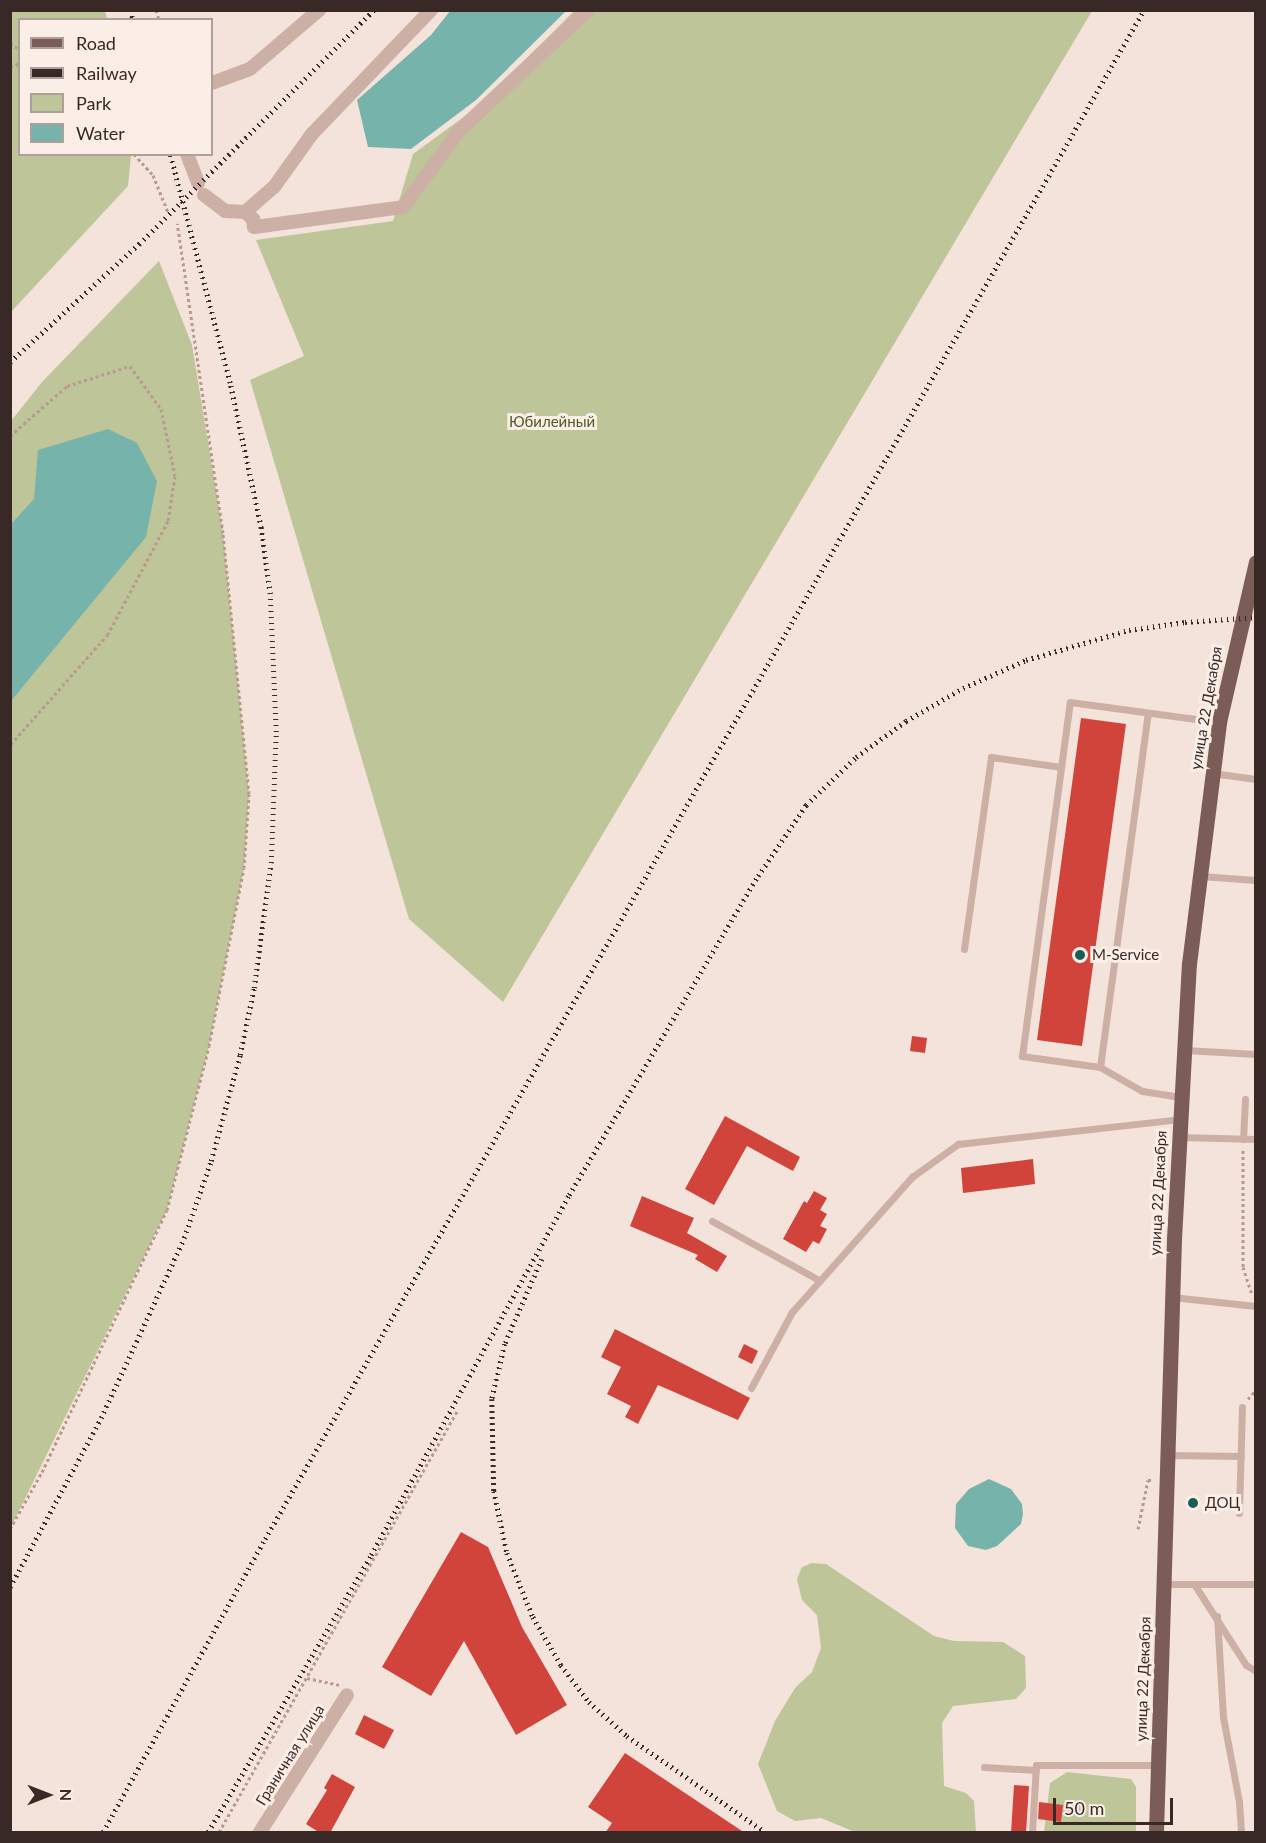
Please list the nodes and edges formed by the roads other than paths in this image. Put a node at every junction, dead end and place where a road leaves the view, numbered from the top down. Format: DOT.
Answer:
graph roads {
  1 [pos="319,10"];
  2 [pos="431,10"];
  3 [pos="588,10"];
  4 [pos="213,82"];
  5 [pos="188,156"];
  6 [pos="245,212"];
  7 [pos="1256,562"];
  8 [pos="1148,713"];
  9 [pos="1219,722"];
  10 [pos="1061,767"];
  11 [pos="1212,773"];
  12 [pos="1256,779"];
  13 [pos="1198,876"];
  14 [pos="1256,880"];
  15 [pos="964,949"];
  16 [pos="1182,1050"];
  17 [pos="1256,1054"];
  18 [pos="1100,1067"];
  19 [pos="1180,1097"];
  20 [pos="1245,1099"];
  21 [pos="1180,1119"];
  22 [pos="1179,1137"];
  23 [pos="1243,1139"];
  24 [pos="1256,1139"];
  25 [pos="712,1221"];
  26 [pos="819,1280"];
  27 [pos="1172,1297"];
  28 [pos="1256,1306"];
  29 [pos="751,1388"];
  30 [pos="1242,1407"];
  31 [pos="1168,1455"];
  32 [pos="1241,1456"];
  33 [pos="1239,1514"];
  34 [pos="1165,1584"];
  35 [pos="1194,1584"];
  36 [pos="1256,1584"];
  37 [pos="1217,1616"];
  38 [pos="1256,1671"];
  39 [pos="347,1695"];
  40 [pos="1158,1765"];
  41 [pos="984,1767"];
  42 [pos="1036,1770"];
  43 [pos="260,1833"];
  44 [pos="1032,1833"];
  45 [pos="1156,1833"];
  46 [pos="1241,1833"];
  1 -- 4 [label="street"];
  2 -- 6 [label="street"];
  3 -- 6 [label="street"];
  5 -- 6 [label="street"];
  7 -- 9 [label="main road, улица 22 Декабря"];
  8 -- 9 [label="lane"];
  8 -- 10 [label="lane"];
  8 -- 18 [label="lane"];
  9 -- 11 [label="main road, улица 22 Декабря"];
  10 -- 15 [label="lane"];
  10 -- 18 [label="lane"];
  11 -- 12 [label="lane"];
  11 -- 13 [label="main road, улица 22 Декабря"];
  13 -- 14 [label="lane"];
  13 -- 16 [label="main road, улица 22 Декабря"];
  16 -- 17 [label="lane"];
  16 -- 19 [label="main road, улица 22 Декабря"];
  18 -- 19 [label="lane"];
  19 -- 21 [label="main road, улица 22 Декабря"];
  20 -- 23 [label="lane"];
  21 -- 22 [label="main road, улица 22 Декабря"];
  21 -- 26 [label="lane"];
  22 -- 23 [label="lane"];
  22 -- 27 [label="main road, улица 22 Декабря"];
  23 -- 24 [label="lane"];
  25 -- 26 [label="lane"];
  26 -- 29 [label="lane"];
  27 -- 28 [label="lane"];
  27 -- 31 [label="main road, улица 22 Декабря"];
  30 -- 32 [label="lane"];
  31 -- 32 [label="lane"];
  31 -- 34 [label="main road, улица 22 Декабря"];
  32 -- 33 [label="lane"];
  34 -- 35 [label="lane"];
  34 -- 40 [label="main road, улица 22 Декабря"];
  35 -- 36 [label="lane"];
  35 -- 37 [label="lane"];
  37 -- 38 [label="lane"];
  37 -- 46 [label="lane"];
  39 -- 43 [label="street, Граничная улица"];
  40 -- 42 [label="lane"];
  40 -- 45 [label="main road, улица 22 Декабря"];
  41 -- 42 [label="lane"];
  42 -- 44 [label="lane"];
}
